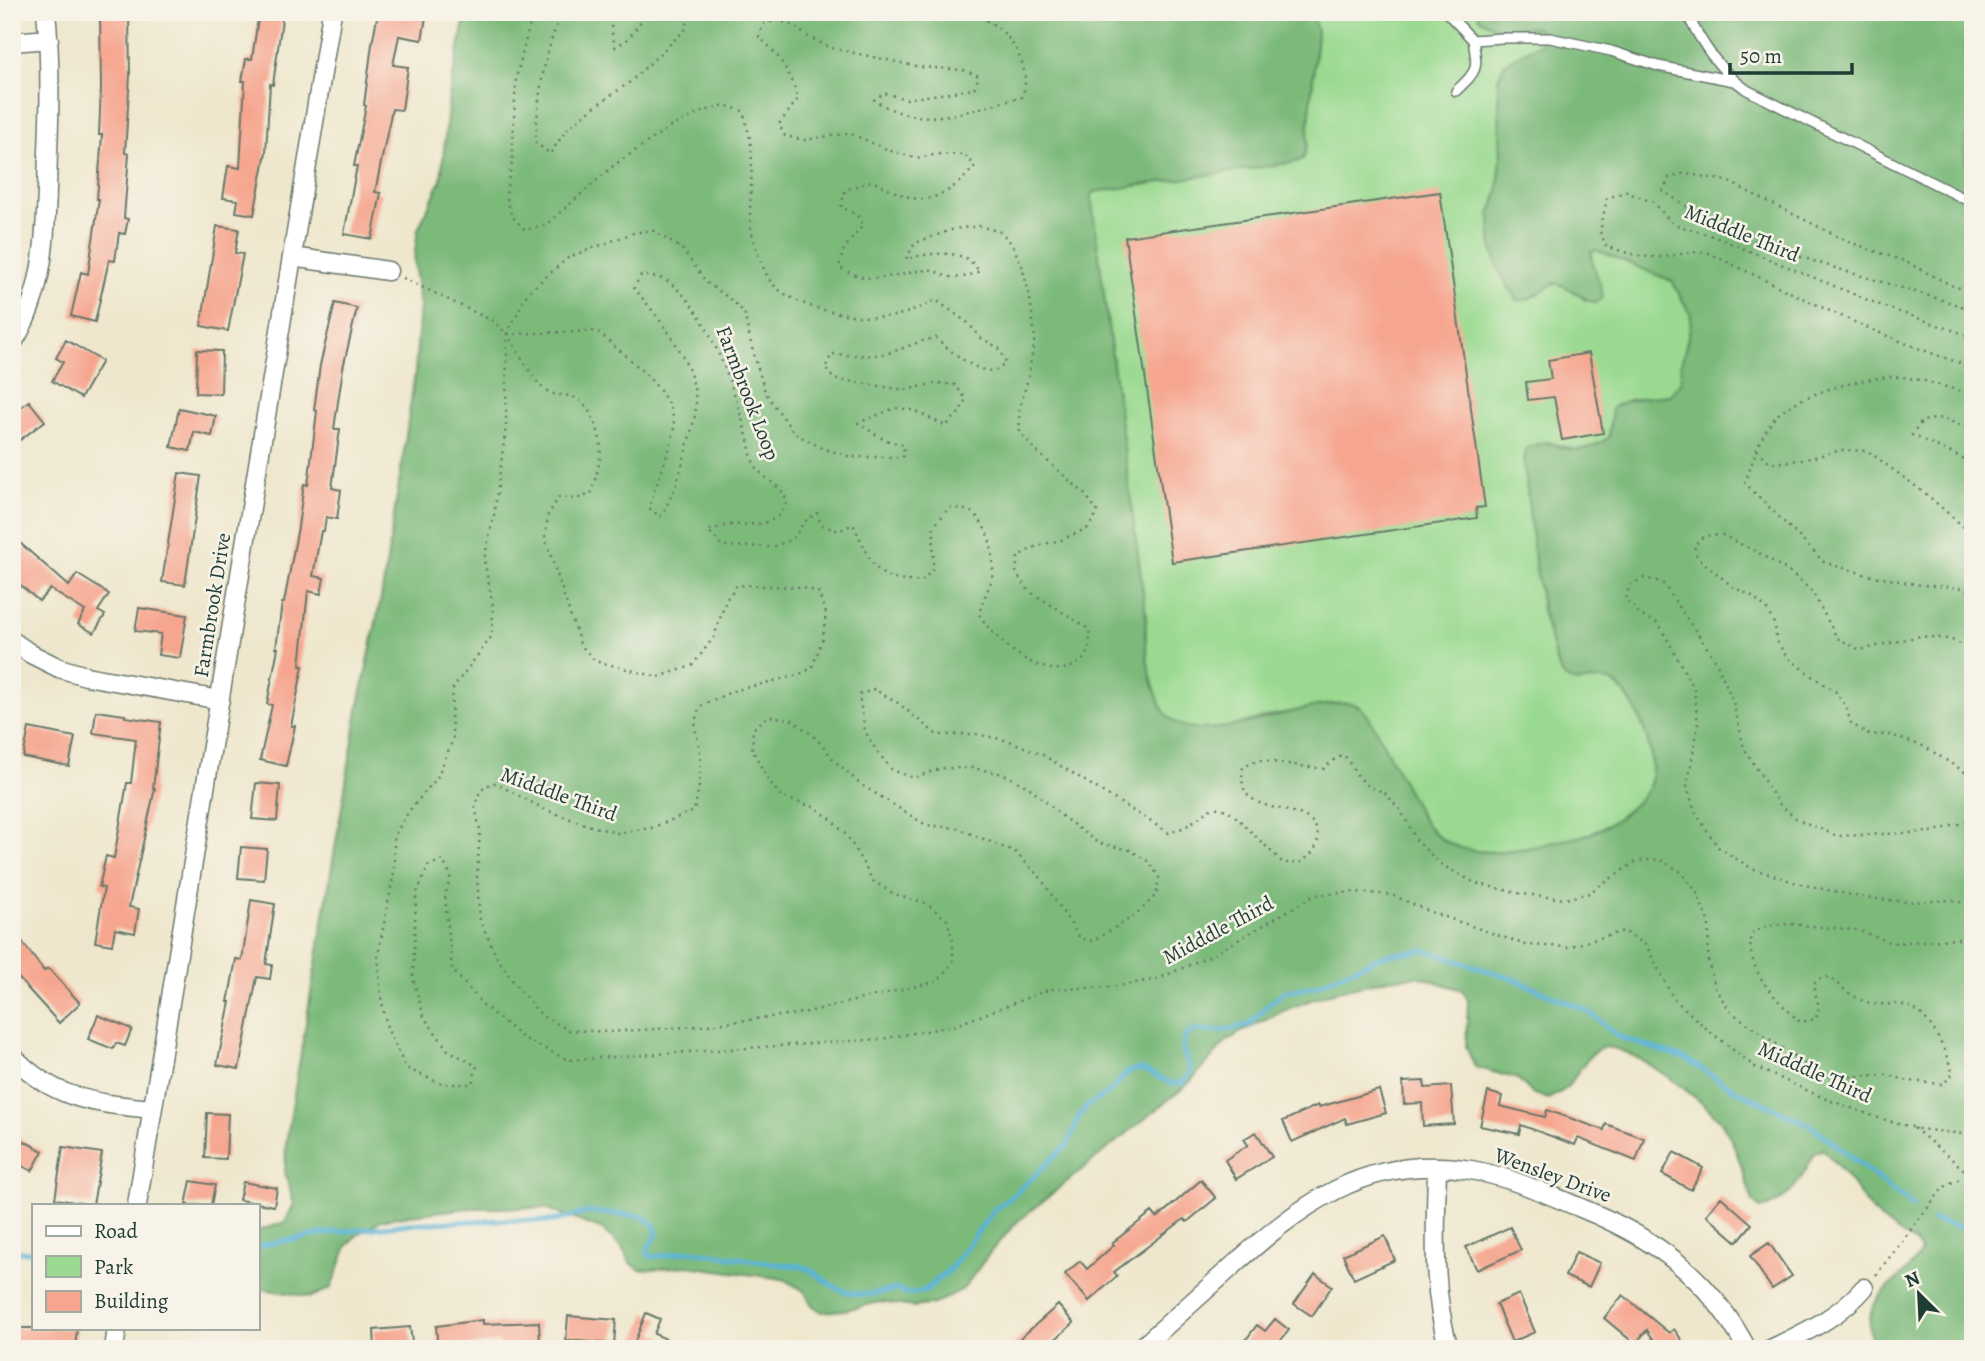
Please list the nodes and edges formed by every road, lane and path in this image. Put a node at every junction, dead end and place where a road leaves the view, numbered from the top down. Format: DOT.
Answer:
graph roads {
  1 [pos="46,12"];
  2 [pos="332,12"];
  3 [pos="533,12"];
  4 [pos="562,12"];
  5 [pos="613,12"];
  6 [pos="648,12"];
  7 [pos="687,12"];
  8 [pos="955,12"];
  9 [pos="1446,12"];
  10 [pos="1686,12"];
  11 [pos="49,39"];
  12 [pos="1473,40"];
  13 [pos="12,42"];
  14 [pos="1734,81"];
  15 [pos="1456,91"];
  16 [pos="1973,203"];
  17 [pos="292,257"];
  18 [pos="388,271"];
  19 [pos="1973,292"];
  20 [pos="1973,310"];
  21 [pos="507,334"];
  22 [pos="1973,337"];
  23 [pos="12,344"];
  24 [pos="1973,367"];
  25 [pos="1973,395"];
  26 [pos="1973,430"];
  27 [pos="1756,449"];
  28 [pos="1973,463"];
  29 [pos="1973,535"];
  30 [pos="1973,591"];
  31 [pos="12,641"];
  32 [pos="1973,649"];
  33 [pos="220,700"];
  34 [pos="1973,781"];
  35 [pos="1973,820"];
  36 [pos="1973,906"];
  37 [pos="1973,938"];
  38 [pos="12,1055"];
  39 [pos="152,1109"];
  40 [pos="1913,1127"];
  41 [pos="1973,1135"];
  42 [pos="1437,1167"];
  43 [pos="1973,1177"];
  44 [pos="137,1204"];
  45 [pos="1864,1288"];
  46 [pos="117,1330"];
  47 [pos="114,1349"];
  48 [pos="1140,1349"];
  49 [pos="1448,1349"];
  50 [pos="1747,1349"];
  51 [pos="1771,1349"];
  1 -- 11 [label="street"];
  2 -- 17 [label="street, Farmbrook Drive"];
  3 -- 21 [label="path, Farmbrook Loop"];
  4 -- 7 [label="path"];
  5 -- 6 [label="path"];
  8 -- 21 [label="path, Farmbrook Loop"];
  9 -- 12 [label="lane"];
  10 -- 14 [label="lane"];
  11 -- 13 [label="street"];
  11 -- 23 [label="street"];
  12 -- 14 [label="lane"];
  12 -- 15 [label="lane"];
  14 -- 16 [label="lane"];
  17 -- 18 [label="street"];
  17 -- 33 [label="street, Farmbrook Drive"];
  18 -- 21 [label="path"];
  19 -- 20 [label="path, Midddle Third"];
  21 -- 37 [label="path, Midddle Third"];
  21 -- 40 [label="path, Midddle Third"];
  22 -- 24 [label="path, Midddle Third"];
  25 -- 27 [label="path"];
  26 -- 28 [label="path"];
  27 -- 29 [label="path"];
  27 -- 30 [label="path"];
  31 -- 33 [label="street"];
  32 -- 34 [label="path"];
  33 -- 39 [label="street, Farmbrook Drive"];
  35 -- 36 [label="path"];
  38 -- 39 [label="street"];
  39 -- 44 [label="street, Farmbrook Drive"];
  40 -- 41 [label="path, Midddle Third"];
  40 -- 43 [label="path"];
  42 -- 48 [label="street, Wensley Drive"];
  42 -- 49 [label="street"];
  42 -- 50 [label="street, Wensley Drive"];
  43 -- 45 [label="path"];
  45 -- 51 [label="street"];
  46 -- 47 [label="street"];
}
